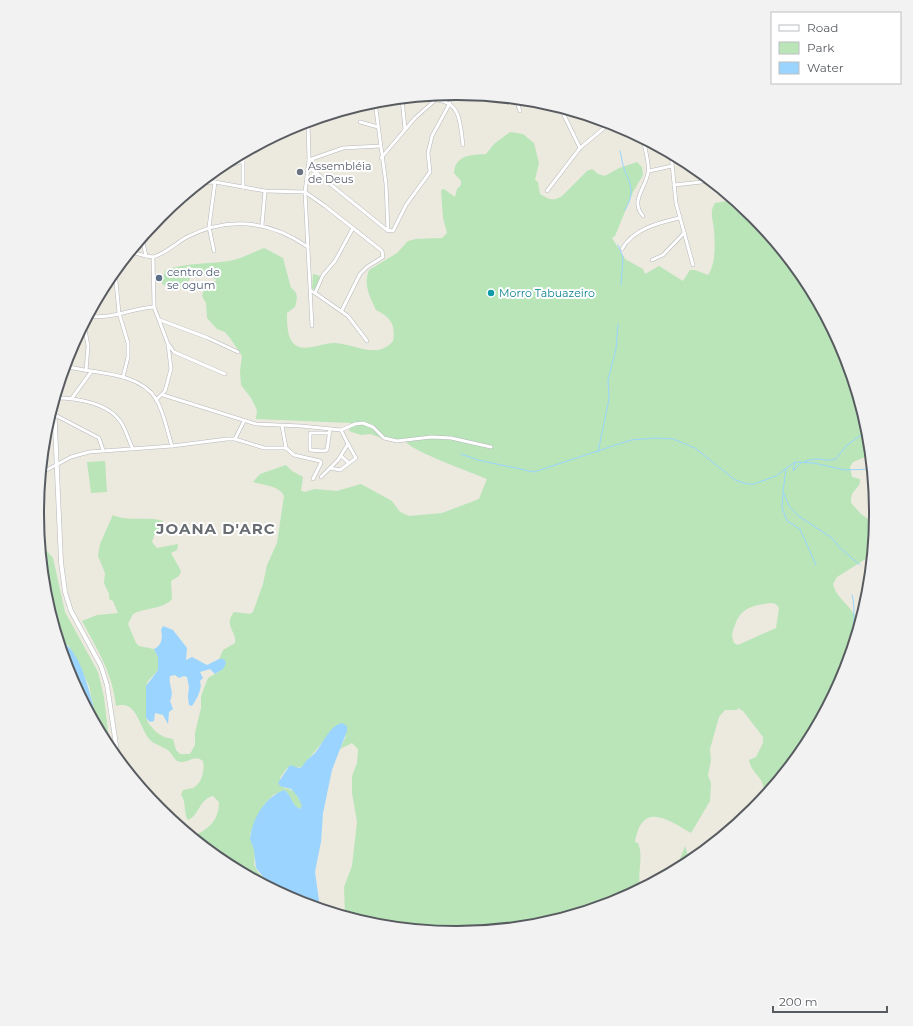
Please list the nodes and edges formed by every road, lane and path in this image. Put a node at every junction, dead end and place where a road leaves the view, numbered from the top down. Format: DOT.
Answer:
graph roads {
  1 [pos="436,101"];
  2 [pos="439,101"];
  3 [pos="403,104"];
  4 [pos="450,104"];
  5 [pos="518,105"];
  6 [pos="376,108"];
  7 [pos="520,111"];
  8 [pos="565,116"];
  9 [pos="360,122"];
  10 [pos="378,127"];
  11 [pos="308,128"];
  12 [pos="604,128"];
  13 [pos="405,129"];
  14 [pos="463,145"];
  15 [pos="380,146"];
  16 [pos="644,146"];
  17 [pos="580,148"];
  18 [pos="381,158"];
  19 [pos="309,160"];
  20 [pos="243,161"];
  21 [pos="672,162"];
  22 [pos="672,166"];
  23 [pos="309,167"];
  24 [pos="649,171"];
  25 [pos="210,182"];
  26 [pos="215,182"];
  27 [pos="703,182"];
  28 [pos="674,185"];
  29 [pos="243,187"];
  30 [pos="265,191"];
  31 [pos="547,191"];
  32 [pos="306,192"];
  33 [pos="643,216"];
  34 [pos="679,218"];
  35 [pos="262,225"];
  36 [pos="209,227"];
  37 [pos="353,228"];
  38 [pos="390,231"];
  39 [pos="684,233"];
  40 [pos="143,244"];
  41 [pos="308,247"];
  42 [pos="622,249"];
  43 [pos="214,251"];
  44 [pos="136,253"];
  45 [pos="146,256"];
  46 [pos="153,257"];
  47 [pos="652,260"];
  48 [pos="693,265"];
  49 [pos="116,281"];
  50 [pos="311,290"];
  51 [pos="315,293"];
  52 [pos="154,307"];
  53 [pos="342,310"];
  54 [pos="118,313"];
  55 [pos="94,316"];
  56 [pos="160,320"];
  57 [pos="312,326"];
  58 [pos="86,334"];
  59 [pos="366,342"];
  60 [pos="168,344"];
  61 [pos="238,352"];
  62 [pos="71,366"];
  63 [pos="86,371"];
  64 [pos="91,372"];
  65 [pos="224,374"];
  66 [pos="123,377"];
  67 [pos="163,395"];
  68 [pos="60,398"];
  69 [pos="72,398"];
  70 [pos="156,400"];
  71 [pos="56,415"];
  72 [pos="55,419"];
  73 [pos="244,421"];
  74 [pos="282,426"];
  75 [pos="330,429"];
  76 [pos="341,430"];
  77 [pos="329,433"];
  78 [pos="235,439"];
  79 [pos="348,444"];
  80 [pos="172,446"];
  81 [pos="491,447"];
  82 [pos="286,448"];
  83 [pos="133,449"];
  84 [pos="103,450"];
  85 [pos="341,456"];
  86 [pos="349,463"];
  87 [pos="58,464"];
  88 [pos="330,468"];
  89 [pos="47,470"];
  90 [pos="321,477"];
  91 [pos="313,479"];
  92 [pos="116,745"];
  1 -- 13 [label="street"];
  2 -- 4 [label="street"];
  3 -- 13 [label="street"];
  4 -- 14 [label="street"];
  4 -- 38 [label="street"];
  5 -- 7 [label="street"];
  6 -- 10 [label="street"];
  8 -- 17 [label="street"];
  9 -- 10 [label="street"];
  10 -- 15 [label="street"];
  11 -- 19 [label="street"];
  12 -- 17 [label="street"];
  13 -- 18 [label="street"];
  15 -- 18 [label="street"];
  15 -- 19 [label="street"];
  16 -- 24 [label="street"];
  17 -- 31 [label="street"];
  18 -- 38 [label="street"];
  19 -- 23 [label="street"];
  20 -- 29 [label="street"];
  21 -- 22 [label="street"];
  22 -- 24 [label="street"];
  22 -- 28 [label="street"];
  23 -- 32 [label="street"];
  23 -- 38 [label="street"];
  24 -- 33 [label="street"];
  25 -- 26 [label="street"];
  26 -- 29 [label="street"];
  26 -- 36 [label="street"];
  27 -- 28 [label="street"];
  28 -- 34 [label="street"];
  29 -- 30 [label="street"];
  30 -- 32 [label="street"];
  30 -- 35 [label="street"];
  32 -- 37 [label="street"];
  32 -- 41 [label="street"];
  34 -- 39 [label="street"];
  34 -- 42 [label="street"];
  35 -- 36 [label="street"];
  35 -- 41 [label="street"];
  36 -- 43 [label="street"];
  36 -- 46 [label="street"];
  37 -- 51 [label="street"];
  37 -- 53 [label="street"];
  39 -- 47 [label="street"];
  39 -- 48 [label="street"];
  40 -- 45 [label="street"];
  41 -- 50 [label="street"];
  44 -- 45 [label="street"];
  45 -- 46 [label="street"];
  46 -- 52 [label="street"];
  49 -- 54 [label="street"];
  50 -- 51 [label="street"];
  50 -- 57 [label="street"];
  51 -- 53 [label="street"];
  52 -- 54 [label="street"];
  52 -- 56 [label="street"];
  53 -- 59 [label="street"];
  54 -- 55 [label="street"];
  54 -- 66 [label="street"];
  56 -- 60 [label="street"];
  56 -- 61 [label="street"];
  58 -- 63 [label="street"];
  60 -- 65 [label="street"];
  60 -- 67 [label="street"];
  62 -- 63 [label="street"];
  63 -- 64 [label="street"];
  64 -- 66 [label="street"];
  64 -- 69 [label="street"];
  66 -- 70 [label="street"];
  67 -- 70 [label="street"];
  67 -- 73 [label="street"];
  68 -- 69 [label="street"];
  69 -- 83 [label="street"];
  70 -- 80 [label="street"];
  71 -- 84 [label="street"];
  72 -- 87 [label="main road"];
  73 -- 74 [label="street"];
  73 -- 78 [label="street"];
  74 -- 75 [label="street"];
  74 -- 82 [label="street"];
  75 -- 76 [label="street"];
  75 -- 77 [label="street"];
  76 -- 79 [label="street"];
  76 -- 81 [label="street"];
  77 -- 77 [label="street"];
  78 -- 80 [label="street"];
  78 -- 82 [label="street"];
  79 -- 85 [label="street"];
  79 -- 86 [label="street"];
  80 -- 83 [label="street"];
  82 -- 91 [label="street"];
  83 -- 84 [label="street"];
  84 -- 87 [label="street"];
  85 -- 86 [label="street"];
  85 -- 88 [label="street"];
  86 -- 88 [label="street"];
  87 -- 89 [label="street"];
  87 -- 92 [label="main road"];
  88 -- 90 [label="street"];
}
